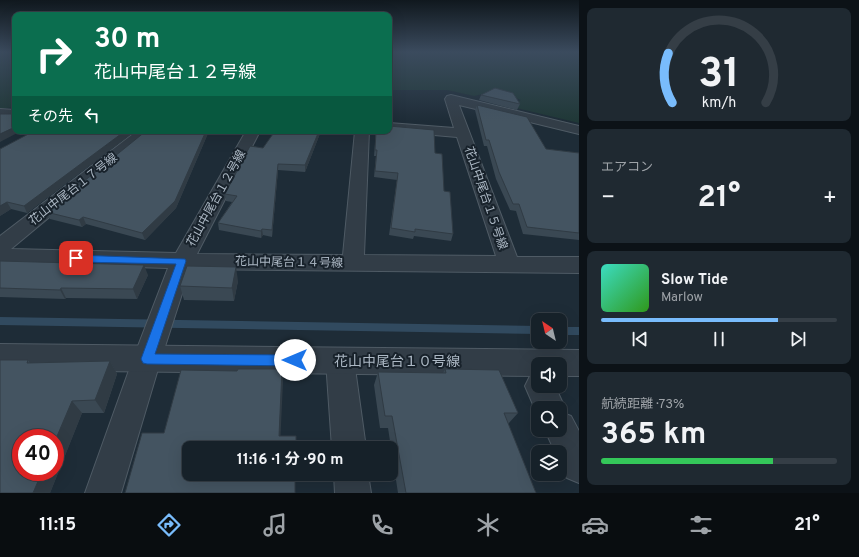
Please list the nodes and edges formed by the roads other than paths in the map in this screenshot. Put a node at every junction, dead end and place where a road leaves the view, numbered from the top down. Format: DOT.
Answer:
graph roads {
  1 [pos="0,113"];
  2 [pos="12,114"];
  3 [pos="392,127"];
  4 [pos="574,129"];
  5 [pos="463,133"];
  6 [pos="142,134"];
  7 [pos="252,134"];
  8 [pos="362,134"];
  9 [pos="579,142"];
  10 [pos="0,247"];
  11 [pos="0,256"];
  12 [pos="182,261"];
  13 [pos="354,263"];
  14 [pos="509,264"];
  15 [pos="579,265"];
  16 [pos="150,351"];
  17 [pos="0,357"];
  18 [pos="340,361"];
  19 [pos="579,363"];
  20 [pos="567,367"];
  21 [pos="531,377"];
  22 [pos="565,437"];
  23 [pos="348,441"];
  24 [pos="579,466"];
  25 [pos="353,481"];
  26 [pos="103,493"];
  27 [pos="354,493"];
  1 -- 2 [label="street"];
  3 -- 5 [label="street"];
  4 -- 5 [label="street, 花山中尾台１５号線"];
  4 -- 9 [label="street"];
  5 -- 14 [label="street, 花山中尾台１５号線"];
  6 -- 10 [label="street, 花山中尾台１７号線"];
  7 -- 12 [label="street, 花山中尾台１２号線"];
  8 -- 13 [label="street"];
  11 -- 12 [label="street, 花山中尾台１４号線"];
  12 -- 13 [label="street, 花山中尾台１４号線"];
  12 -- 16 [label="street, 花山中尾台１２号線"];
  13 -- 14 [label="street, 花山中尾台１４号線"];
  14 -- 15 [label="street, 花山中尾台１４号線"];
  16 -- 17 [label="street, 花山中尾台１０号線"];
  16 -- 18 [label="street, 花山中尾台１０号線"];
  16 -- 26 [label="street, 花山中尾台１２号線"];
  18 -- 21 [label="street, 花山中尾台１０号線"];
  18 -- 23 [label="street"];
  19 -- 20 [label="street, 花山中尾台１０号線"];
  22 -- 24 [label="street"];
  25 -- 27 [label="street"];
}
